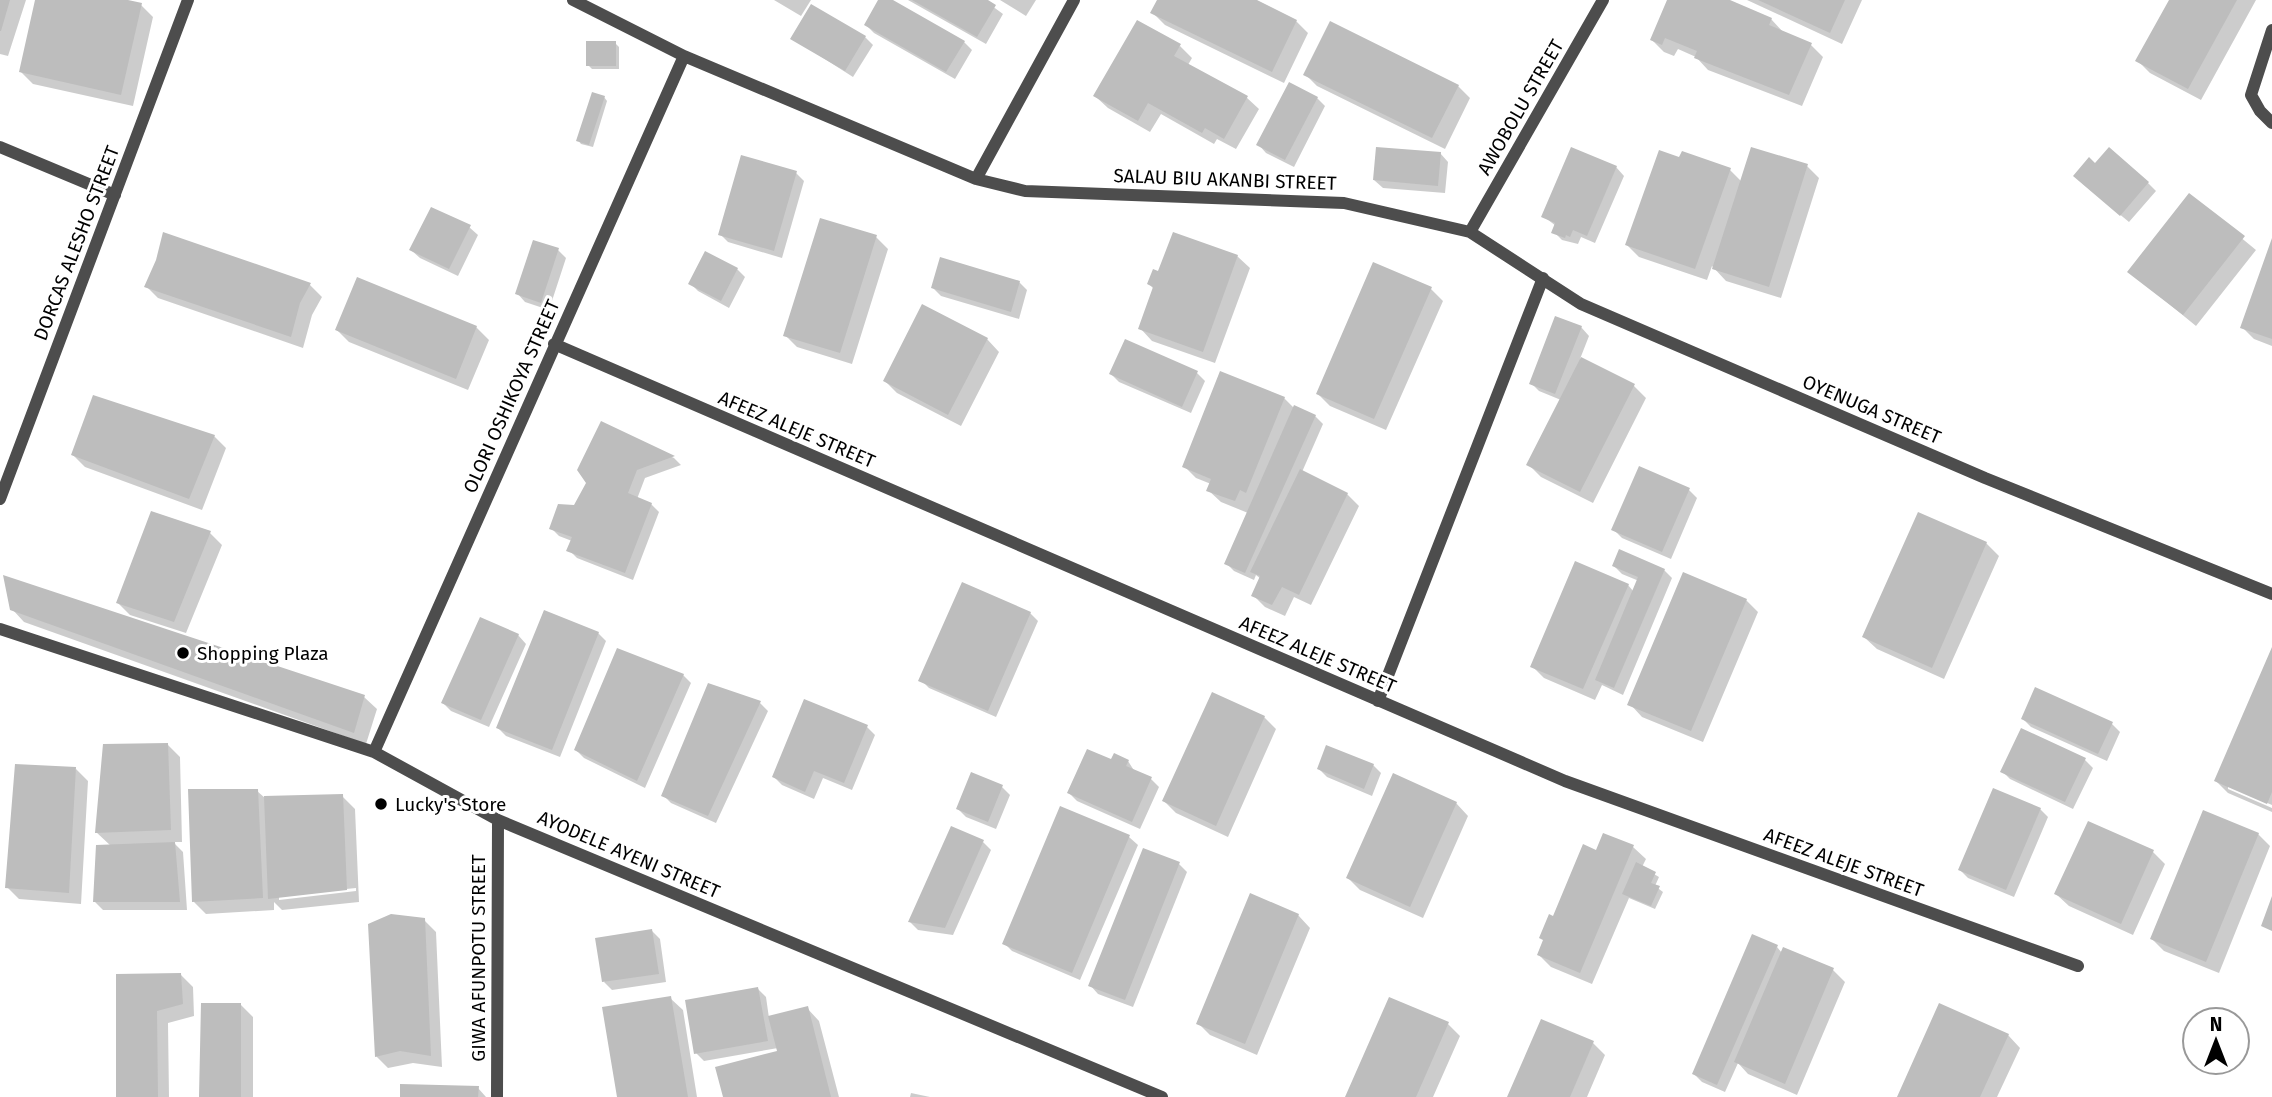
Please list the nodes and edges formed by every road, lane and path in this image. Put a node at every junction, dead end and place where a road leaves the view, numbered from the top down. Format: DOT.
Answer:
graph roads {
  1 [pos="188,0"];
  2 [pos="573,0"];
  3 [pos="1074,0"];
  4 [pos="1603,0"];
  5 [pos="2272,30"];
  6 [pos="684,56"];
  7 [pos="2272,123"];
  8 [pos="0,147"];
  9 [pos="976,179"];
  10 [pos="115,195"];
  11 [pos="1470,232"];
  12 [pos="1544,278"];
  13 [pos="555,344"];
  14 [pos="0,499"];
  15 [pos="2272,594"];
  16 [pos="0,628"];
  17 [pos="1378,701"];
  18 [pos="374,752"];
  19 [pos="498,820"];
  20 [pos="2078,967"];
  21 [pos="497,1097"];
  22 [pos="1162,1097"];
  1 -- 10 [label="street, DORCAS ALESHO STREET"];
  2 -- 6 [label="street, SALAU BIU AKANBI STREET"];
  3 -- 9 [label="street"];
  4 -- 11 [label="street, AWOBOLU STREET"];
  5 -- 7 [label="street"];
  6 -- 9 [label="street, SALAU BIU AKANBI STREET"];
  6 -- 13 [label="street, OLORI OSHIKOYA STREET"];
  8 -- 10 [label="street"];
  9 -- 11 [label="street, SALAU BIU AKANBI STREET"];
  10 -- 14 [label="street, DORCAS ALESHO STREET"];
  11 -- 12 [label="street, OYENUGA STREET"];
  12 -- 15 [label="street, OYENUGA STREET"];
  12 -- 17 [label="street"];
  13 -- 17 [label="street, AFEEZ ALEJE STREET"];
  13 -- 18 [label="street, OLORI OSHIKOYA STREET"];
  16 -- 18 [label="street, AYODELE AYENI STREET"];
  17 -- 20 [label="street, AFEEZ ALEJE STREET"];
  18 -- 19 [label="street, AYODELE AYENI STREET"];
  19 -- 21 [label="street, GIWA AFUNPOTU STREET"];
  19 -- 22 [label="street, AYODELE AYENI STREET"];
}
